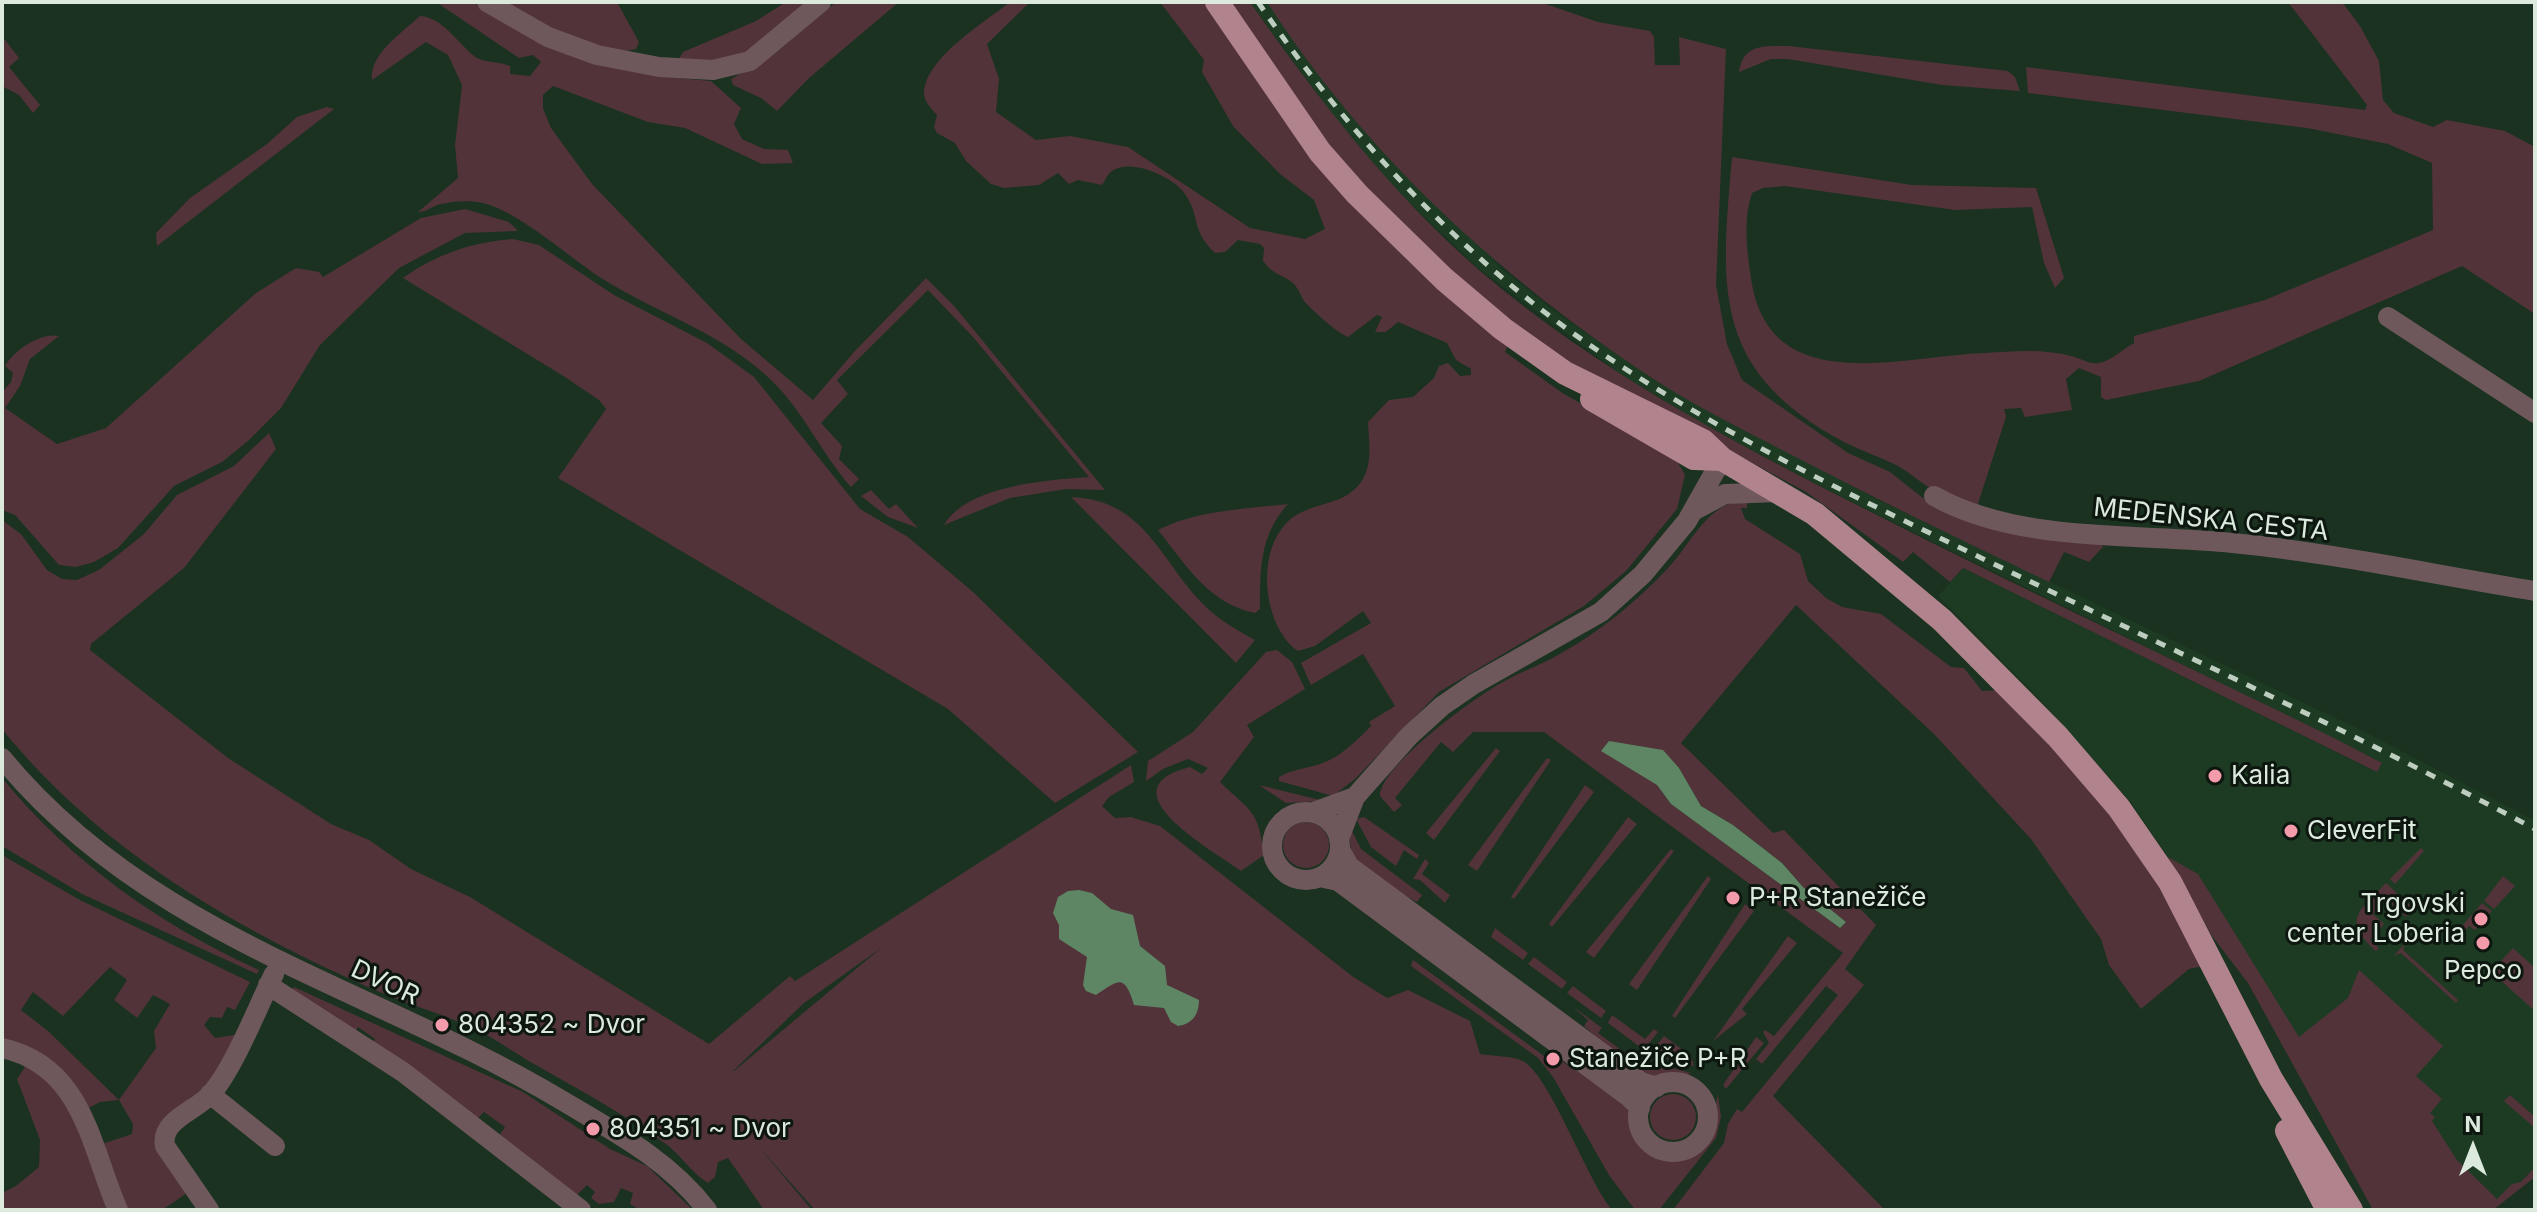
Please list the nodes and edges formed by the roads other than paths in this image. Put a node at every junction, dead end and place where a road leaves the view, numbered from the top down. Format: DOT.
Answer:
graph roads {
  1 [pos="487,2"];
  2 [pos="821,2"];
  3 [pos="1217,2"];
  4 [pos="2388,317"];
  5 [pos="2535,413"];
  6 [pos="1722,459"];
  7 [pos="1781,493"];
  8 [pos="1934,496"];
  9 [pos="1695,510"];
  10 [pos="2535,591"];
  11 [pos="2,758"];
  12 [pos="1355,797"];
  13 [pos="1314,812"];
  14 [pos="1339,844"];
  15 [pos="1320,877"];
  16 [pos="279,963"];
  17 [pos="268,985"];
  18 [pos="2,1048"];
  19 [pos="2271,1079"];
  20 [pos="1657,1087"];
  21 [pos="210,1094"];
  22 [pos="1640,1108"];
  23 [pos="275,1146"];
  24 [pos="118,1210"];
  25 [pos="209,1210"];
  26 [pos="581,1210"];
  27 [pos="707,1210"];
  28 [pos="2328,1210"];
  29 [pos="2351,1210"];
  1 -- 2 [label="street"];
  3 -- 6 [label="main road"];
  4 -- 5 [label="street"];
  6 -- 7 [label="main road"];
  6 -- 9 [label="street"];
  7 -- 9 [label="street"];
  7 -- 19 [label="main road"];
  8 -- 10 [label="street, MEDENSKA CESTA"];
  9 -- 12 [label="street"];
  11 -- 16 [label="street, DVOR"];
  12 -- 13 [label="street"];
  12 -- 14 [label="street"];
  13 -- 14 [label="street"];
  13 -- 15 [label="street"];
  14 -- 15 [label="street"];
  14 -- 20 [label="street"];
  15 -- 22 [label="street"];
  16 -- 17 [label="street"];
  16 -- 27 [label="street, DVOR"];
  17 -- 21 [label="street"];
  17 -- 26 [label="street"];
  18 -- 24 [label="street"];
  19 -- 28 [label="main road"];
  19 -- 29 [label="main road"];
  20 -- 22 [label="street"];
  20 -- 22 [label="street"];
  21 -- 23 [label="street"];
  21 -- 25 [label="street"];
}
